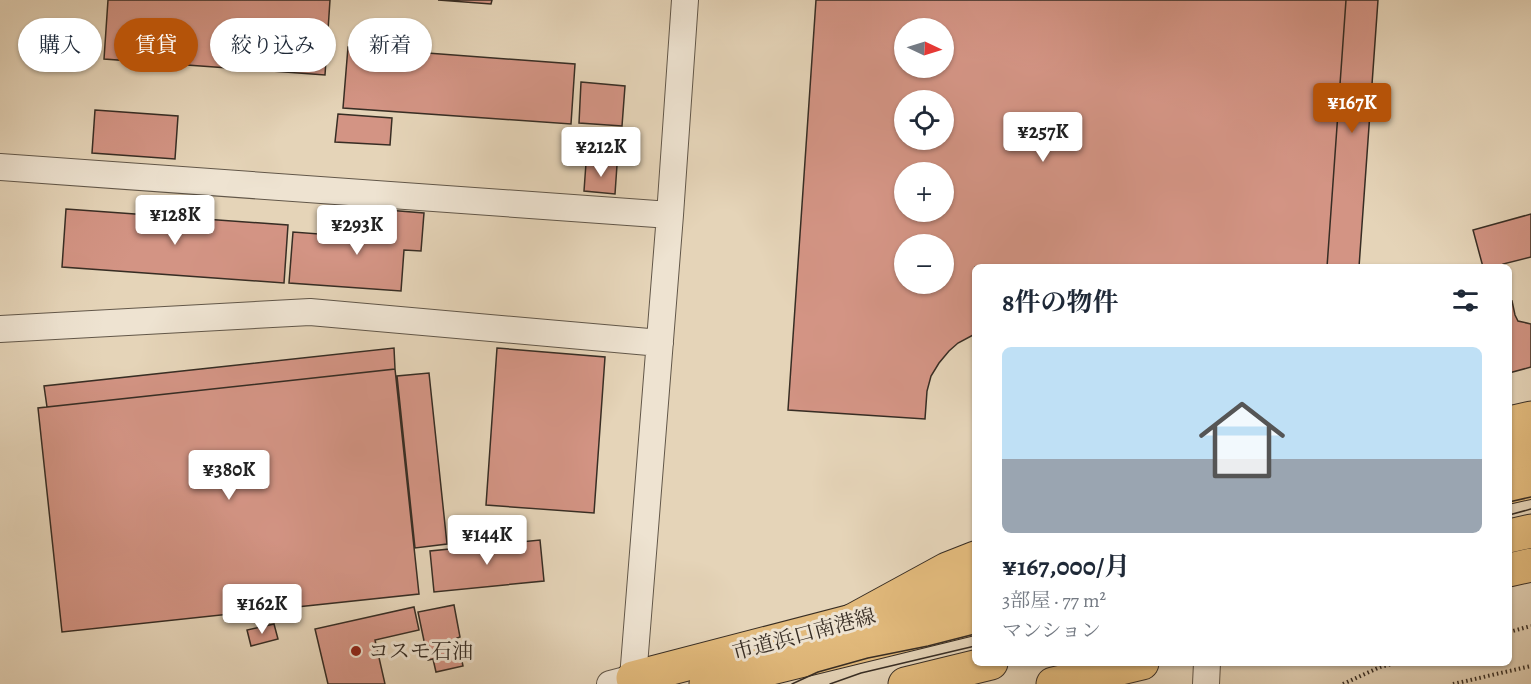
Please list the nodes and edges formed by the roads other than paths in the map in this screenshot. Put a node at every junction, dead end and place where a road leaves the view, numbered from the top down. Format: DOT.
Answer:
graph roads {
  1 [pos="685,0"];
  2 [pos="0,167"];
  3 [pos="670,215"];
  4 [pos="0,329"];
  5 [pos="660,343"];
  6 [pos="1531,418"];
  7 [pos="1512,422"];
  8 [pos="1531,449"];
  9 [pos="1512,453"];
  10 [pos="1531,482"];
  11 [pos="1512,486"];
  12 [pos="1531,531"];
  13 [pos="1512,535"];
  14 [pos="972,559"];
  15 [pos="1531,565"];
  16 [pos="1512,569"];
  17 [pos="972,591"];
  18 [pos="972,619"];
  19 [pos="849,623"];
  20 [pos="979,666"];
  21 [pos="1129,666"];
  22 [pos="1207,666"];
  23 [pos="627,683"];
  24 [pos="706,684"];
  25 [pos="905,684"];
  26 [pos="1053,684"];
  27 [pos="1206,684"];
  1 -- 3 [label="street"];
  2 -- 3 [label="street"];
  3 -- 5 [label="street"];
  4 -- 5 [label="street"];
  5 -- 23 [label="street"];
  6 -- 7 [label="main road"];
  8 -- 9 [label="main road"];
  10 -- 11 [label="main road"];
  12 -- 13 [label="main road"];
  14 -- 19 [label="main road"];
  15 -- 16 [label="main road"];
  17 -- 19 [label="main road, 市道浜口南港線"];
  18 -- 24 [label="main road"];
  19 -- 23 [label="main road, 市道浜口南港線"];
  20 -- 25 [label="main road"];
  21 -- 26 [label="main road"];
  22 -- 27 [label="street"];
}
